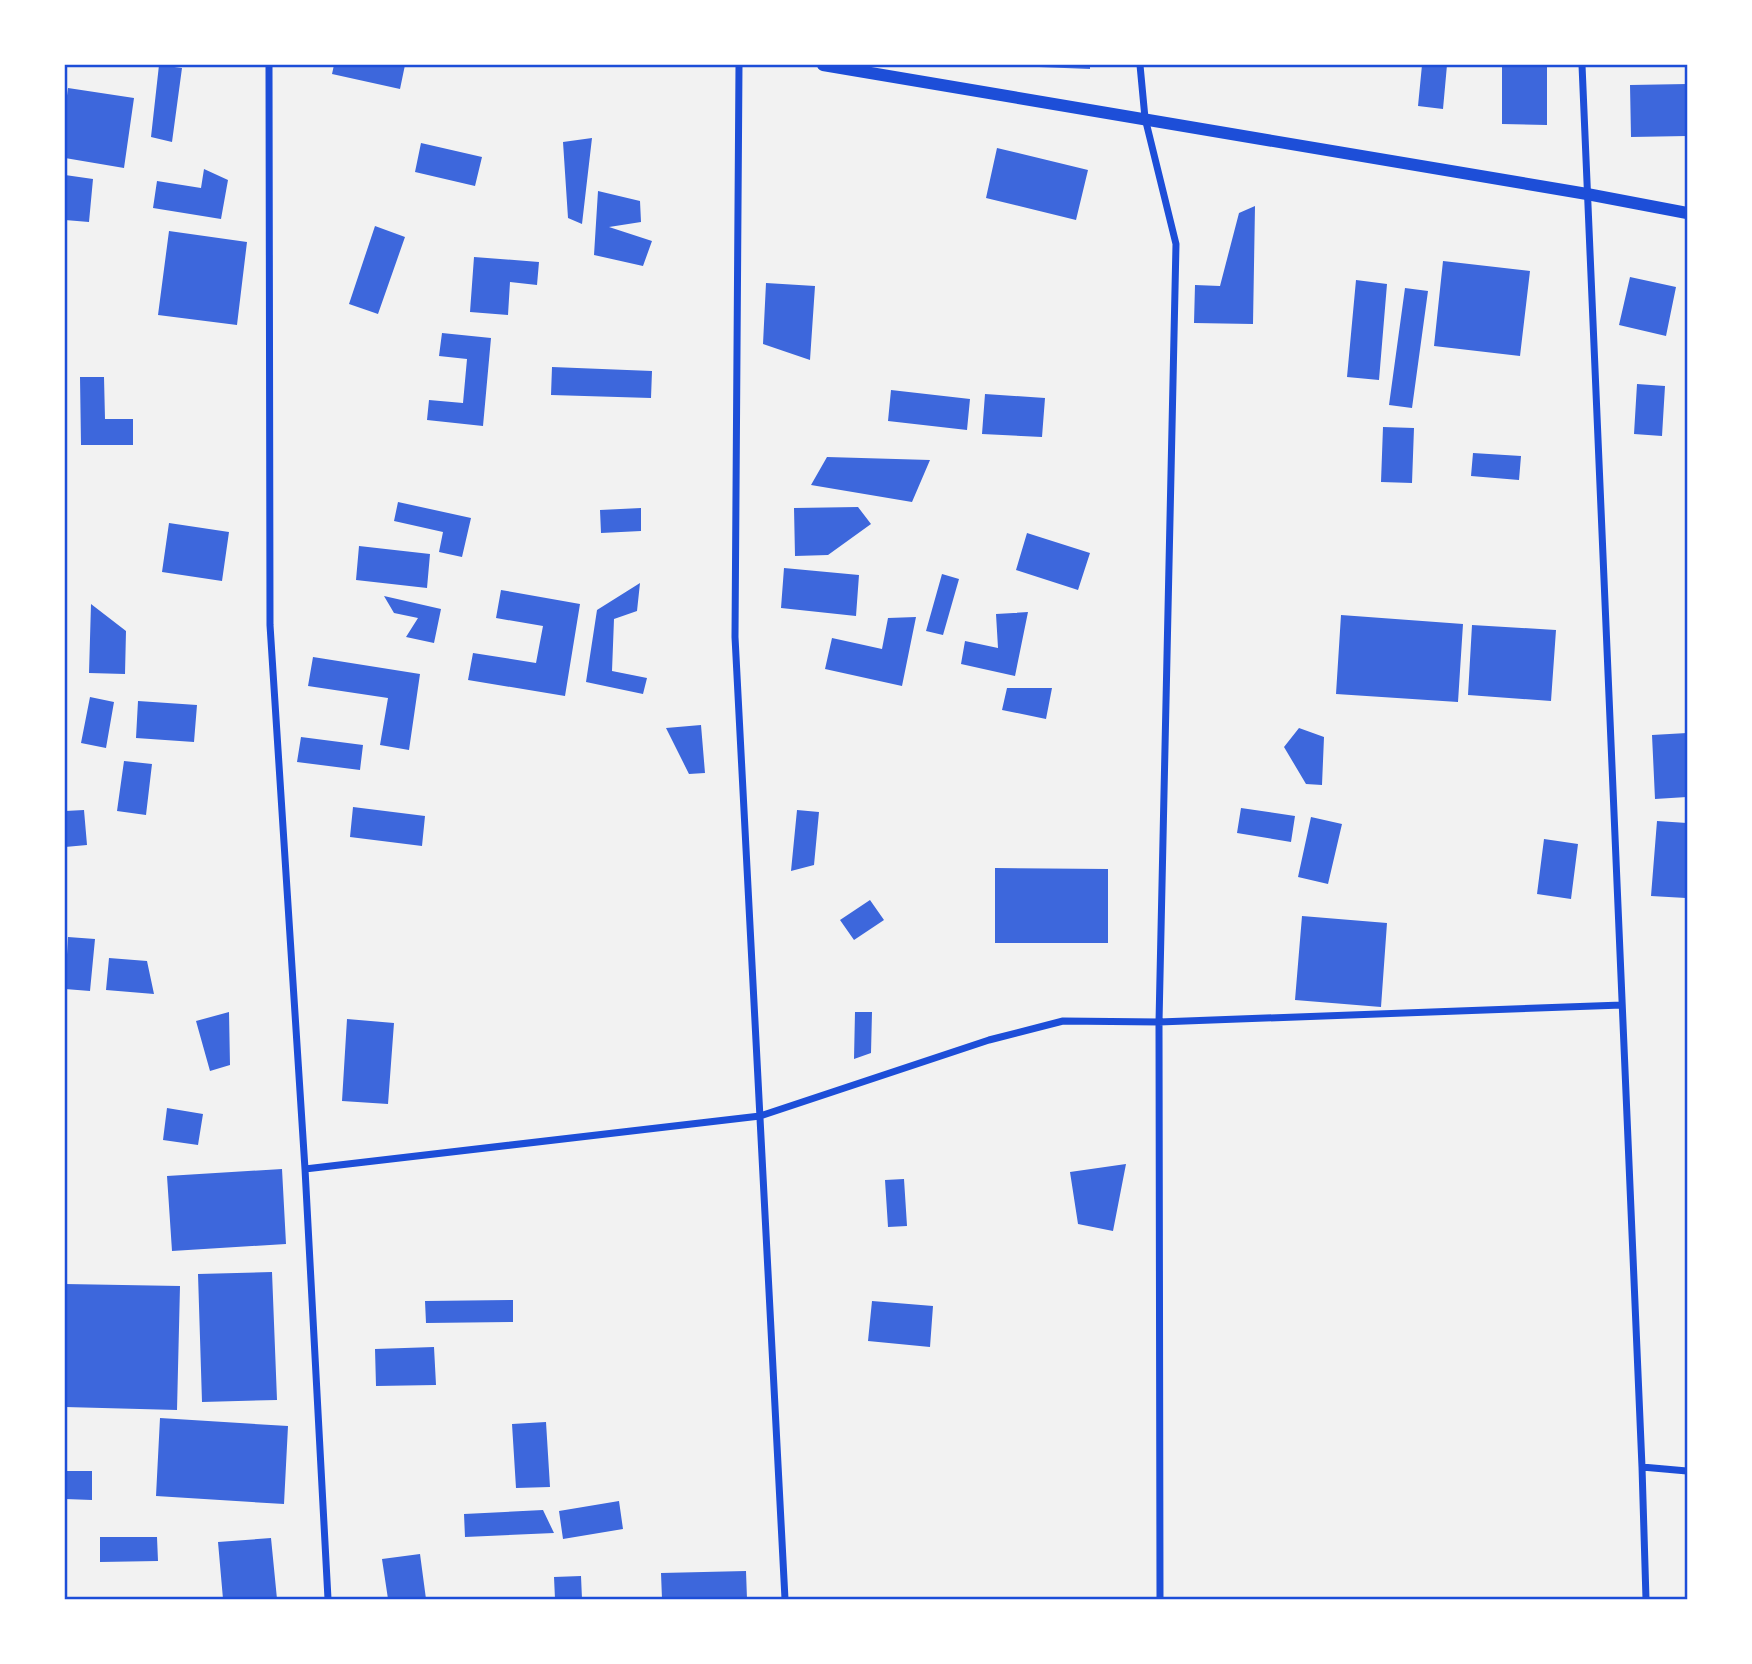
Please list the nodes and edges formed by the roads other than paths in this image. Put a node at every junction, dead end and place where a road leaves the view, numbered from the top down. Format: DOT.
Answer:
graph roads {
  1 [pos="269,65"];
  2 [pos="739,65"];
  3 [pos="823,65"];
  4 [pos="1140,65"];
  5 [pos="1582,65"];
  6 [pos="1145,118"];
  7 [pos="1587,194"];
  8 [pos="1687,213"];
  9 [pos="1622,1005"];
  10 [pos="1159,1022"];
  11 [pos="760,1116"];
  12 [pos="305,1169"];
  13 [pos="1642,1467"];
  14 [pos="1687,1471"];
  15 [pos="328,1599"];
  16 [pos="785,1599"];
  17 [pos="1160,1599"];
  18 [pos="1646,1599"];
  1 -- 12 [label="street"];
  2 -- 11 [label="street"];
  3 -- 6 [label="street"];
  4 -- 6 [label="street"];
  5 -- 7 [label="street"];
  6 -- 7 [label="street"];
  6 -- 10 [label="street"];
  7 -- 8 [label="street"];
  7 -- 9 [label="street"];
  9 -- 10 [label="street"];
  9 -- 13 [label="street"];
  10 -- 11 [label="street"];
  10 -- 17 [label="street"];
  11 -- 12 [label="street"];
  11 -- 16 [label="street"];
  12 -- 15 [label="street"];
  13 -- 14 [label="street"];
  13 -- 18 [label="street"];
}
